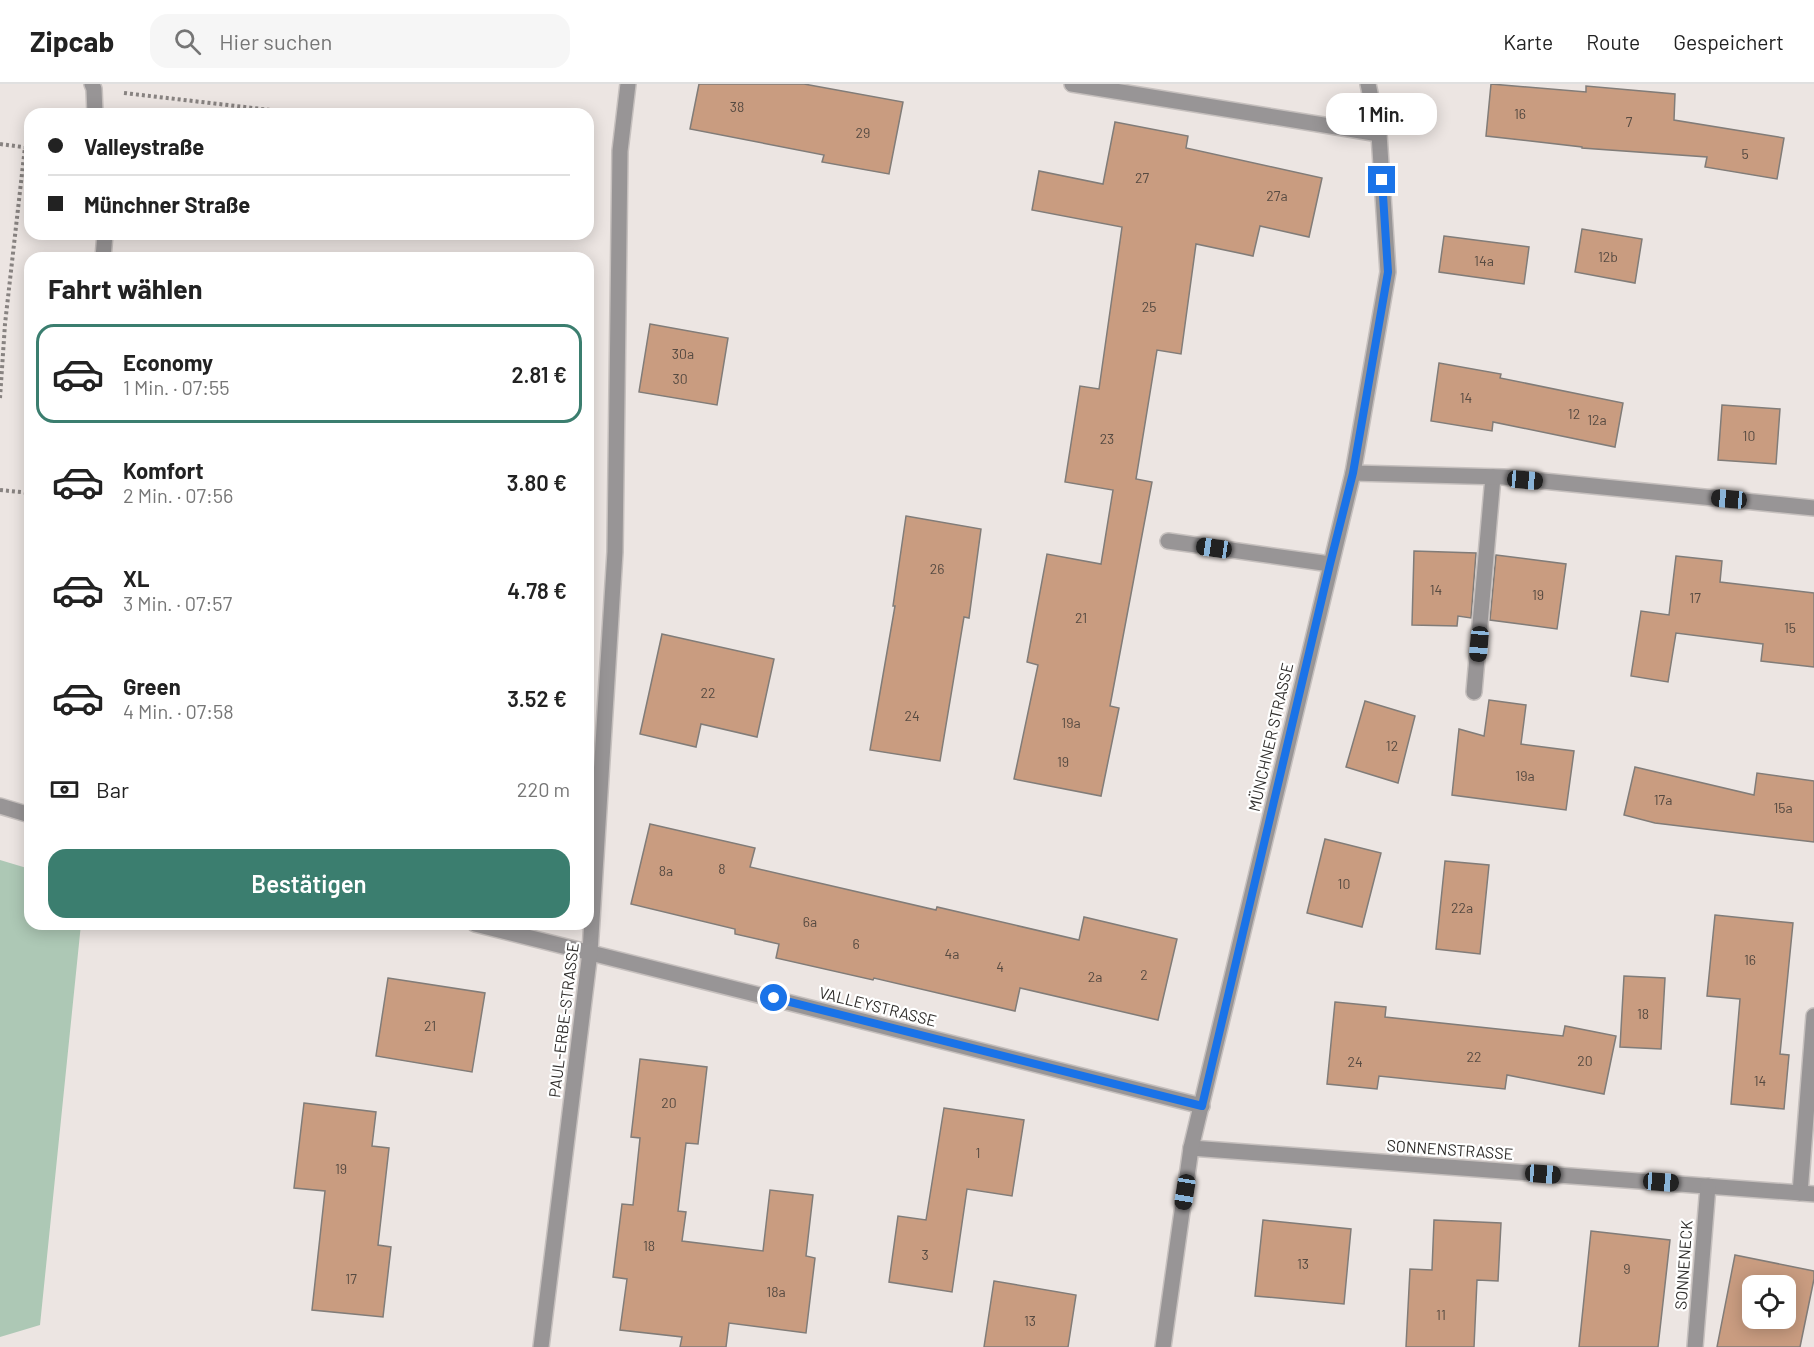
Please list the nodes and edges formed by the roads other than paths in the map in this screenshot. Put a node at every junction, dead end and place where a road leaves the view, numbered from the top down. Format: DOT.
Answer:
graph roads {
  1 [pos="628,84"];
  2 [pos="1072,84"];
  3 [pos="1368,84"];
  4 [pos="93,87"];
  5 [pos="95,108"];
  6 [pos="1379,134"];
  7 [pos="1353,473"];
  8 [pos="1493,477"];
  9 [pos="1814,508"];
  10 [pos="1168,541"];
  11 [pos="1330,564"];
  12 [pos="1474,692"];
  13 [pos="0,807"];
  14 [pos="24,813"];
  15 [pos="594,888"];
  16 [pos="500,930"];
  17 [pos="591,930"];
  18 [pos="590,952"];
  19 [pos="1814,1016"];
  20 [pos="1202,1106"];
  21 [pos="1191,1148"];
  22 [pos="1707,1186"];
  23 [pos="1807,1194"];
  24 [pos="541,1347"];
  25 [pos="1163,1347"];
  26 [pos="1695,1347"];
  1 -- 15 [label="street, PAUL-ERBE-STRASSE"];
  2 -- 6 [label="street"];
  3 -- 6 [label="street, MÜNCHNER STRASSE"];
  4 -- 5 [label="street"];
  6 -- 7 [label="street, MÜNCHNER STRASSE"];
  7 -- 8 [label="street"];
  7 -- 11 [label="street, MÜNCHNER STRASSE"];
  8 -- 9 [label="street"];
  8 -- 12 [label="street"];
  10 -- 11 [label="street"];
  11 -- 20 [label="street, MÜNCHNER STRASSE"];
  13 -- 14 [label="street"];
  16 -- 18 [label="street, VALLEYSTRASSE"];
  17 -- 18 [label="street, PAUL-ERBE-STRASSE"];
  18 -- 20 [label="street, VALLEYSTRASSE"];
  18 -- 24 [label="street, PAUL-ERBE-STRASSE"];
  19 -- 23 [label="street"];
  20 -- 21 [label="street, MÜNCHNER STRASSE"];
  21 -- 22 [label="street, SONNENSTRASSE"];
  21 -- 25 [label="street, MÜNCHNER STRASSE"];
  22 -- 23 [label="street, SONNENSTRASSE"];
  22 -- 26 [label="street, SONNENECK"];
}
